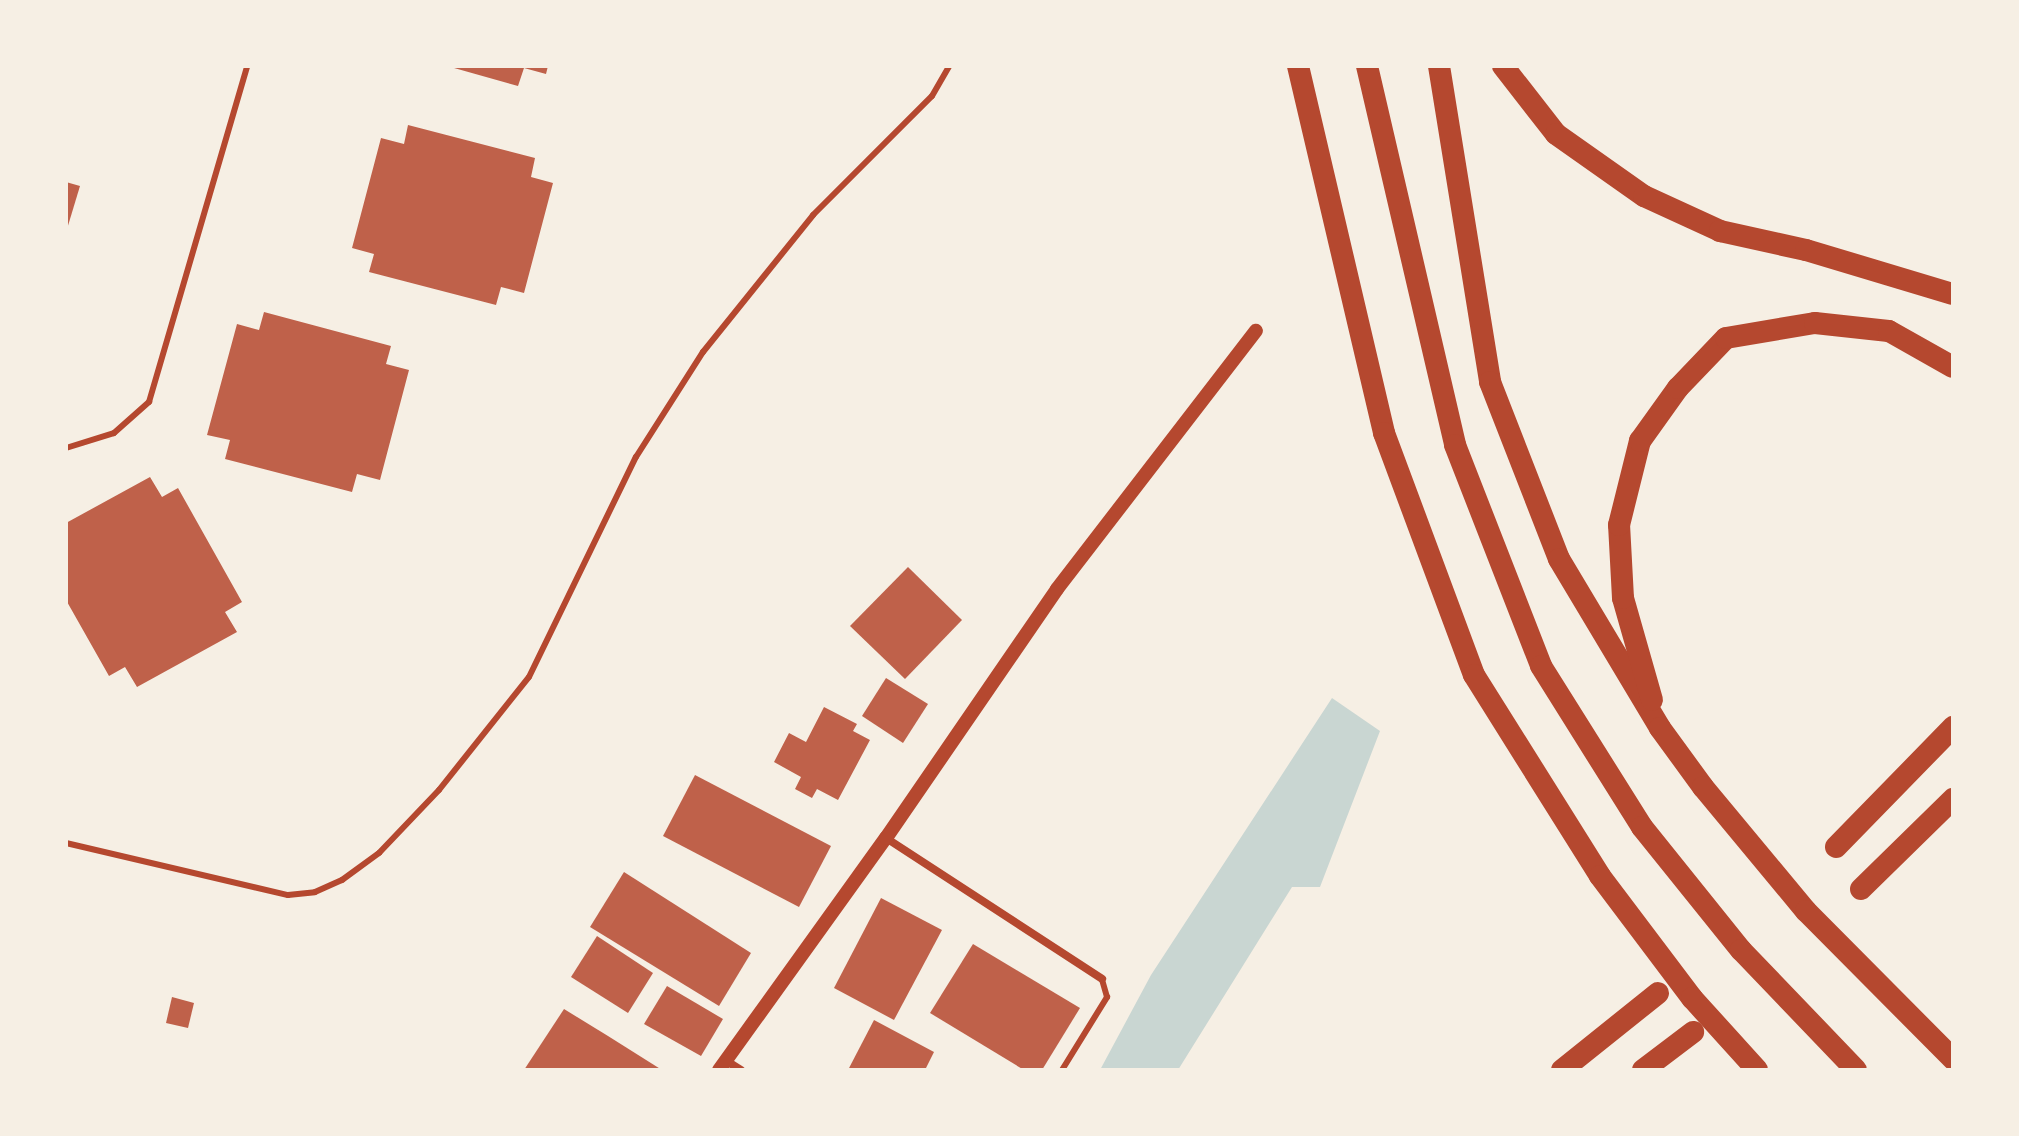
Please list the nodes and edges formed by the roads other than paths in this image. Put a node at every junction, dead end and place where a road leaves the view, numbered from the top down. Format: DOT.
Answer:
graph roads {
  1 [pos="247,66"];
  2 [pos="949,66"];
  3 [pos="1298,66"];
  4 [pos="1367,66"];
  5 [pos="1439,66"];
  6 [pos="1503,66"];
  7 [pos="1953,294"];
  8 [pos="1256,331"];
  9 [pos="1953,367"];
  10 [pos="66,448"];
  11 [pos="1953,727"];
  12 [pos="1660,728"];
  13 [pos="1953,799"];
  14 [pos="886,838"];
  15 [pos="66,843"];
  16 [pos="1836,847"];
  17 [pos="1861,889"];
  18 [pos="1102,979"];
  19 [pos="1658,993"];
  20 [pos="1693,1032"];
  21 [pos="1953,1059"];
  22 [pos="722,1065"];
  23 [pos="741,1070"];
  24 [pos="1062,1070"];
  25 [pos="1562,1070"];
  26 [pos="1643,1070"];
  27 [pos="1757,1070"];
  28 [pos="1856,1070"];
  1 -- 10 [label="lane"];
  2 -- 15 [label="lane"];
  3 -- 27 [label="highway"];
  4 -- 28 [label="highway"];
  5 -- 12 [label="highway"];
  6 -- 7 [label="highway"];
  8 -- 14 [label="street"];
  9 -- 12 [label="highway"];
  11 -- 16 [label="highway"];
  12 -- 21 [label="highway"];
  13 -- 17 [label="highway"];
  14 -- 18 [label="street"];
  14 -- 22 [label="street"];
  18 -- 24 [label="lane"];
  19 -- 25 [label="highway"];
  20 -- 26 [label="highway"];
  22 -- 23 [label="street"];
}
